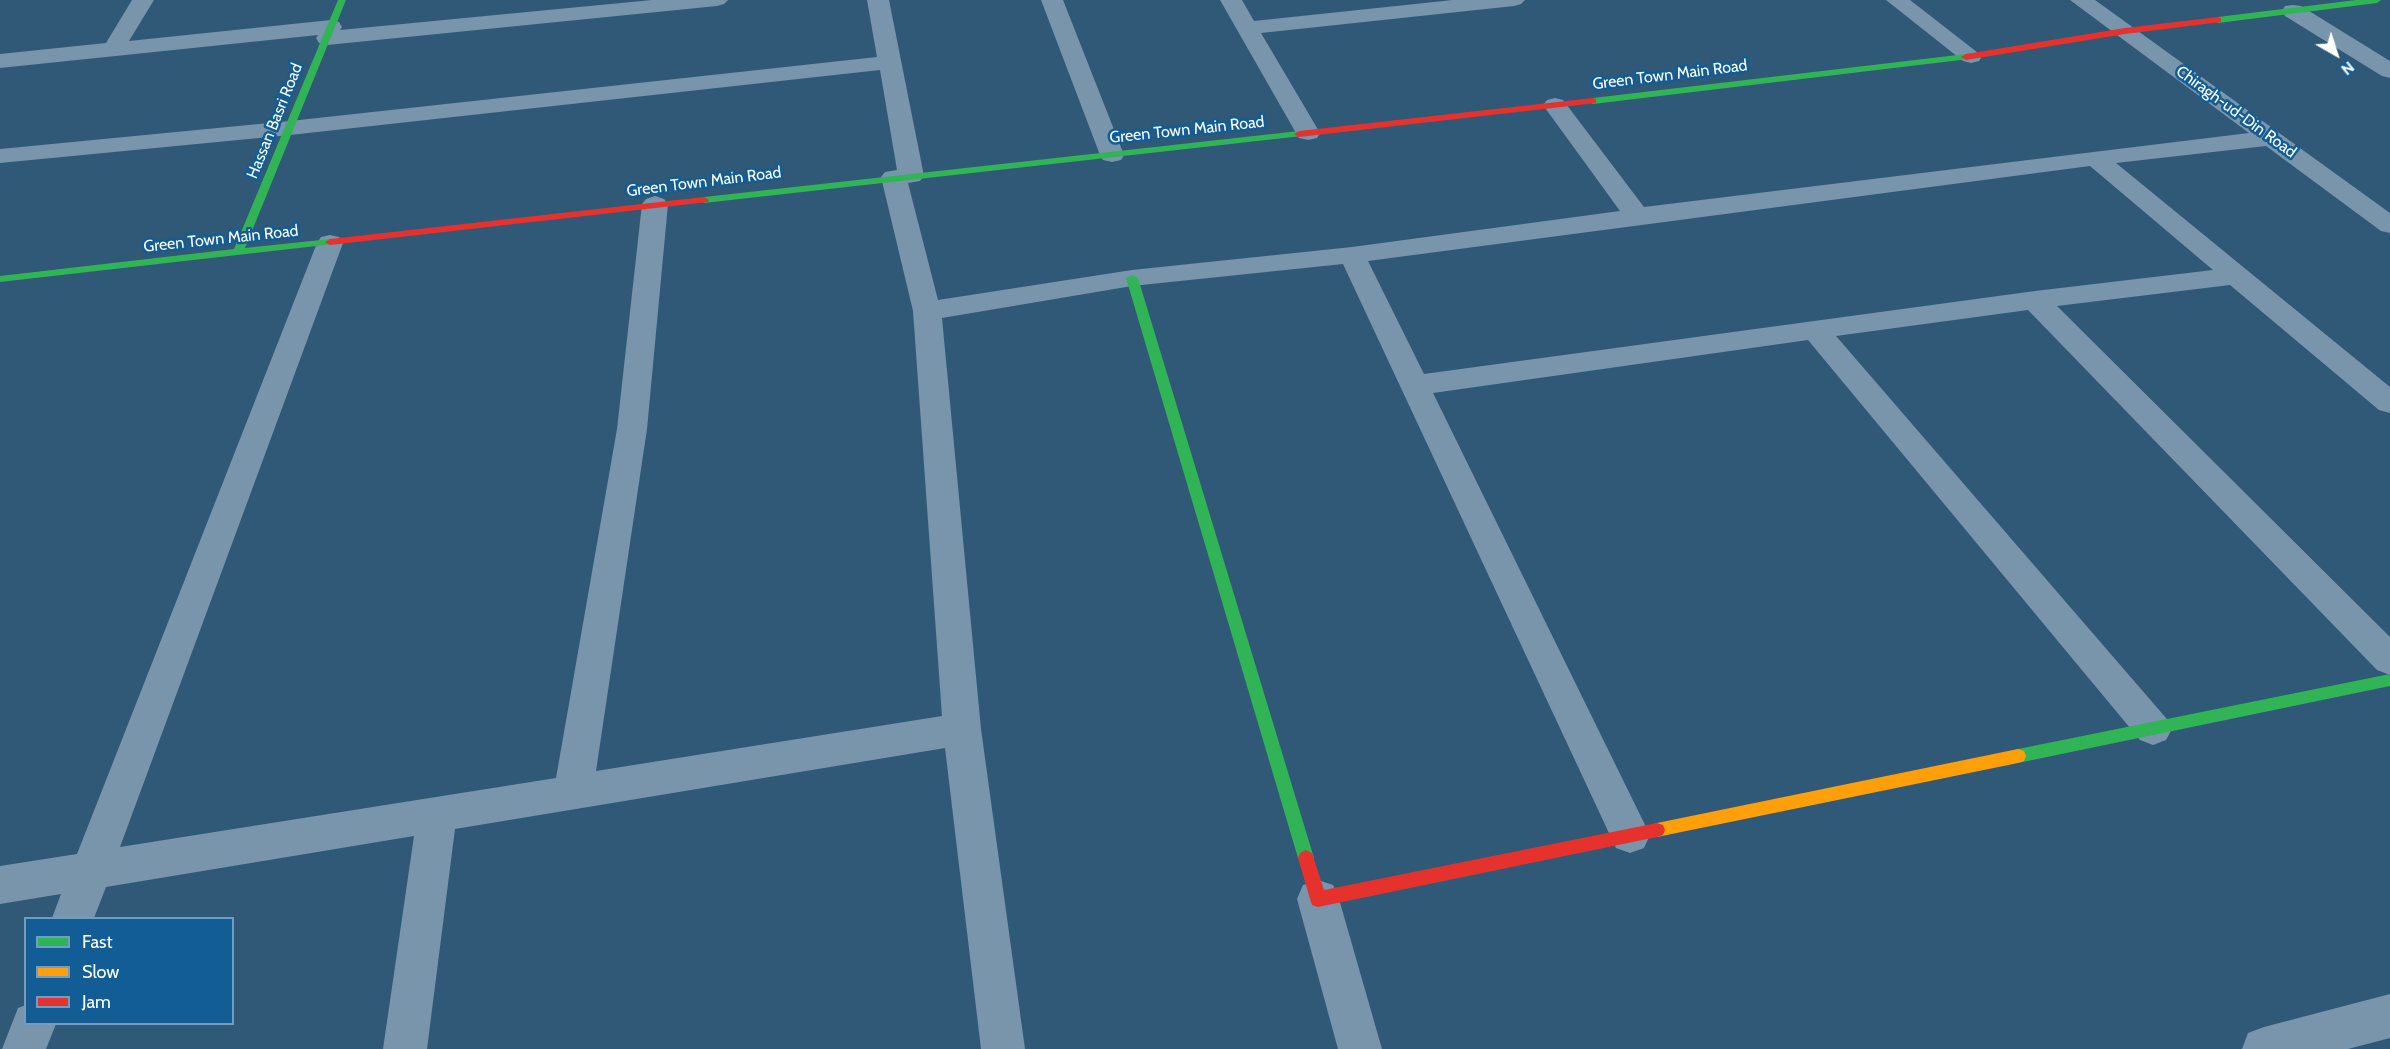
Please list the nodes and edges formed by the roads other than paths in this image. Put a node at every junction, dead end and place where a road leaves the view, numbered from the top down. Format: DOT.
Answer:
graph roads {
  1 [pos="143,0"];
  2 [pos="342,0"];
  3 [pos="878,0"];
  4 [pos="1052,0"];
  5 [pos="1231,0"];
  6 [pos="1514,0"];
  7 [pos="1897,0"];
  8 [pos="2080,0"];
  9 [pos="2377,0"];
  10 [pos="705,1"];
  11 [pos="517,10"];
  12 [pos="2294,11"];
  13 [pos="1248,28"];
  14 [pos="2125,31"];
  15 [pos="329,33"];
  16 [pos="113,50"];
  17 [pos="1971,56"];
  18 [pos="0,61"];
  19 [pos="889,62"];
  20 [pos="2390,71"];
  21 [pos="1555,105"];
  22 [pos="290,128"];
  23 [pos="1308,133"];
  24 [pos="2272,138"];
  25 [pos="1112,155"];
  26 [pos="0,156"];
  27 [pos="2095,158"];
  28 [pos="902,177"];
  29 [pos="655,204"];
  30 [pos="1637,216"];
  31 [pos="2390,225"];
  32 [pos="330,243"];
  33 [pos="238,253"];
  34 [pos="1352,255"];
  35 [pos="2236,276"];
  36 [pos="1132,278"];
  37 [pos="0,279"];
  38 [pos="2035,300"];
  39 [pos="927,311"];
  40 [pos="1816,331"];
  41 [pos="1416,386"];
  42 [pos="2390,403"];
  43 [pos="2390,660"];
  44 [pos="2390,680"];
  45 [pos="962,729"];
  46 [pos="2153,729"];
  47 [pos="573,791"];
  48 [pos="437,814"];
  49 [pos="1630,835"];
  50 [pos="92,869"];
  51 [pos="0,885"];
  52 [pos="1318,898"];
  53 [pos="73,917"];
  54 [pos="2390,1016"];
  55 [pos="33,1025"];
  56 [pos="24,1049"];
  57 [pos="405,1049"];
  58 [pos="1003,1049"];
  59 [pos="1360,1049"];
  60 [pos="2264,1049"];
  1 -- 16 [label="street"];
  2 -- 15 [label="street, Hassan Basri Road"];
  3 -- 19 [label="street"];
  4 -- 25 [label="street"];
  5 -- 13 [label="street"];
  6 -- 13 [label="street"];
  7 -- 17 [label="street"];
  8 -- 14 [label="street, Chiragh-ud-Din Road"];
  9 -- 12 [label="street, Green Town Main Road"];
  10 -- 11 [label="street"];
  11 -- 15 [label="street"];
  12 -- 14 [label="street, Green Town Main Road"];
  12 -- 20 [label="street"];
  13 -- 23 [label="street"];
  14 -- 17 [label="street, Green Town Main Road"];
  14 -- 24 [label="street, Chiragh-ud-Din Road"];
  15 -- 16 [label="street"];
  15 -- 22 [label="street, Hassan Basri Road"];
  16 -- 18 [label="street"];
  17 -- 21 [label="street, Green Town Main Road"];
  19 -- 22 [label="street"];
  19 -- 28 [label="street"];
  21 -- 23 [label="street, Green Town Main Road"];
  21 -- 30 [label="street"];
  22 -- 26 [label="street"];
  22 -- 33 [label="street, Hassan Basri Road"];
  23 -- 25 [label="street, Green Town Main Road"];
  24 -- 27 [label="street"];
  24 -- 31 [label="street, Chiragh-ud-Din Road"];
  25 -- 28 [label="street, Green Town Main Road"];
  27 -- 30 [label="street"];
  27 -- 35 [label="street"];
  28 -- 29 [label="street, Green Town Main Road"];
  28 -- 39 [label="street"];
  29 -- 32 [label="street, Green Town Main Road"];
  29 -- 47 [label="street"];
  30 -- 34 [label="street"];
  32 -- 33 [label="street, Green Town Main Road"];
  32 -- 50 [label="street"];
  33 -- 37 [label="street, Green Town Main Road"];
  34 -- 36 [label="street"];
  34 -- 41 [label="street"];
  35 -- 38 [label="street"];
  35 -- 42 [label="street"];
  36 -- 39 [label="street"];
  36 -- 52 [label="street"];
  38 -- 40 [label="street"];
  38 -- 43 [label="street"];
  39 -- 45 [label="street"];
  40 -- 41 [label="street"];
  40 -- 46 [label="street"];
  41 -- 49 [label="street"];
  44 -- 46 [label="street"];
  45 -- 47 [label="street"];
  45 -- 58 [label="street"];
  46 -- 49 [label="street"];
  47 -- 48 [label="street"];
  48 -- 50 [label="street"];
  48 -- 57 [label="street"];
  49 -- 52 [label="street"];
  50 -- 51 [label="street"];
  50 -- 53 [label="street"];
  52 -- 59 [label="street"];
  54 -- 60 [label="street"];
  55 -- 56 [label="street"];
}
